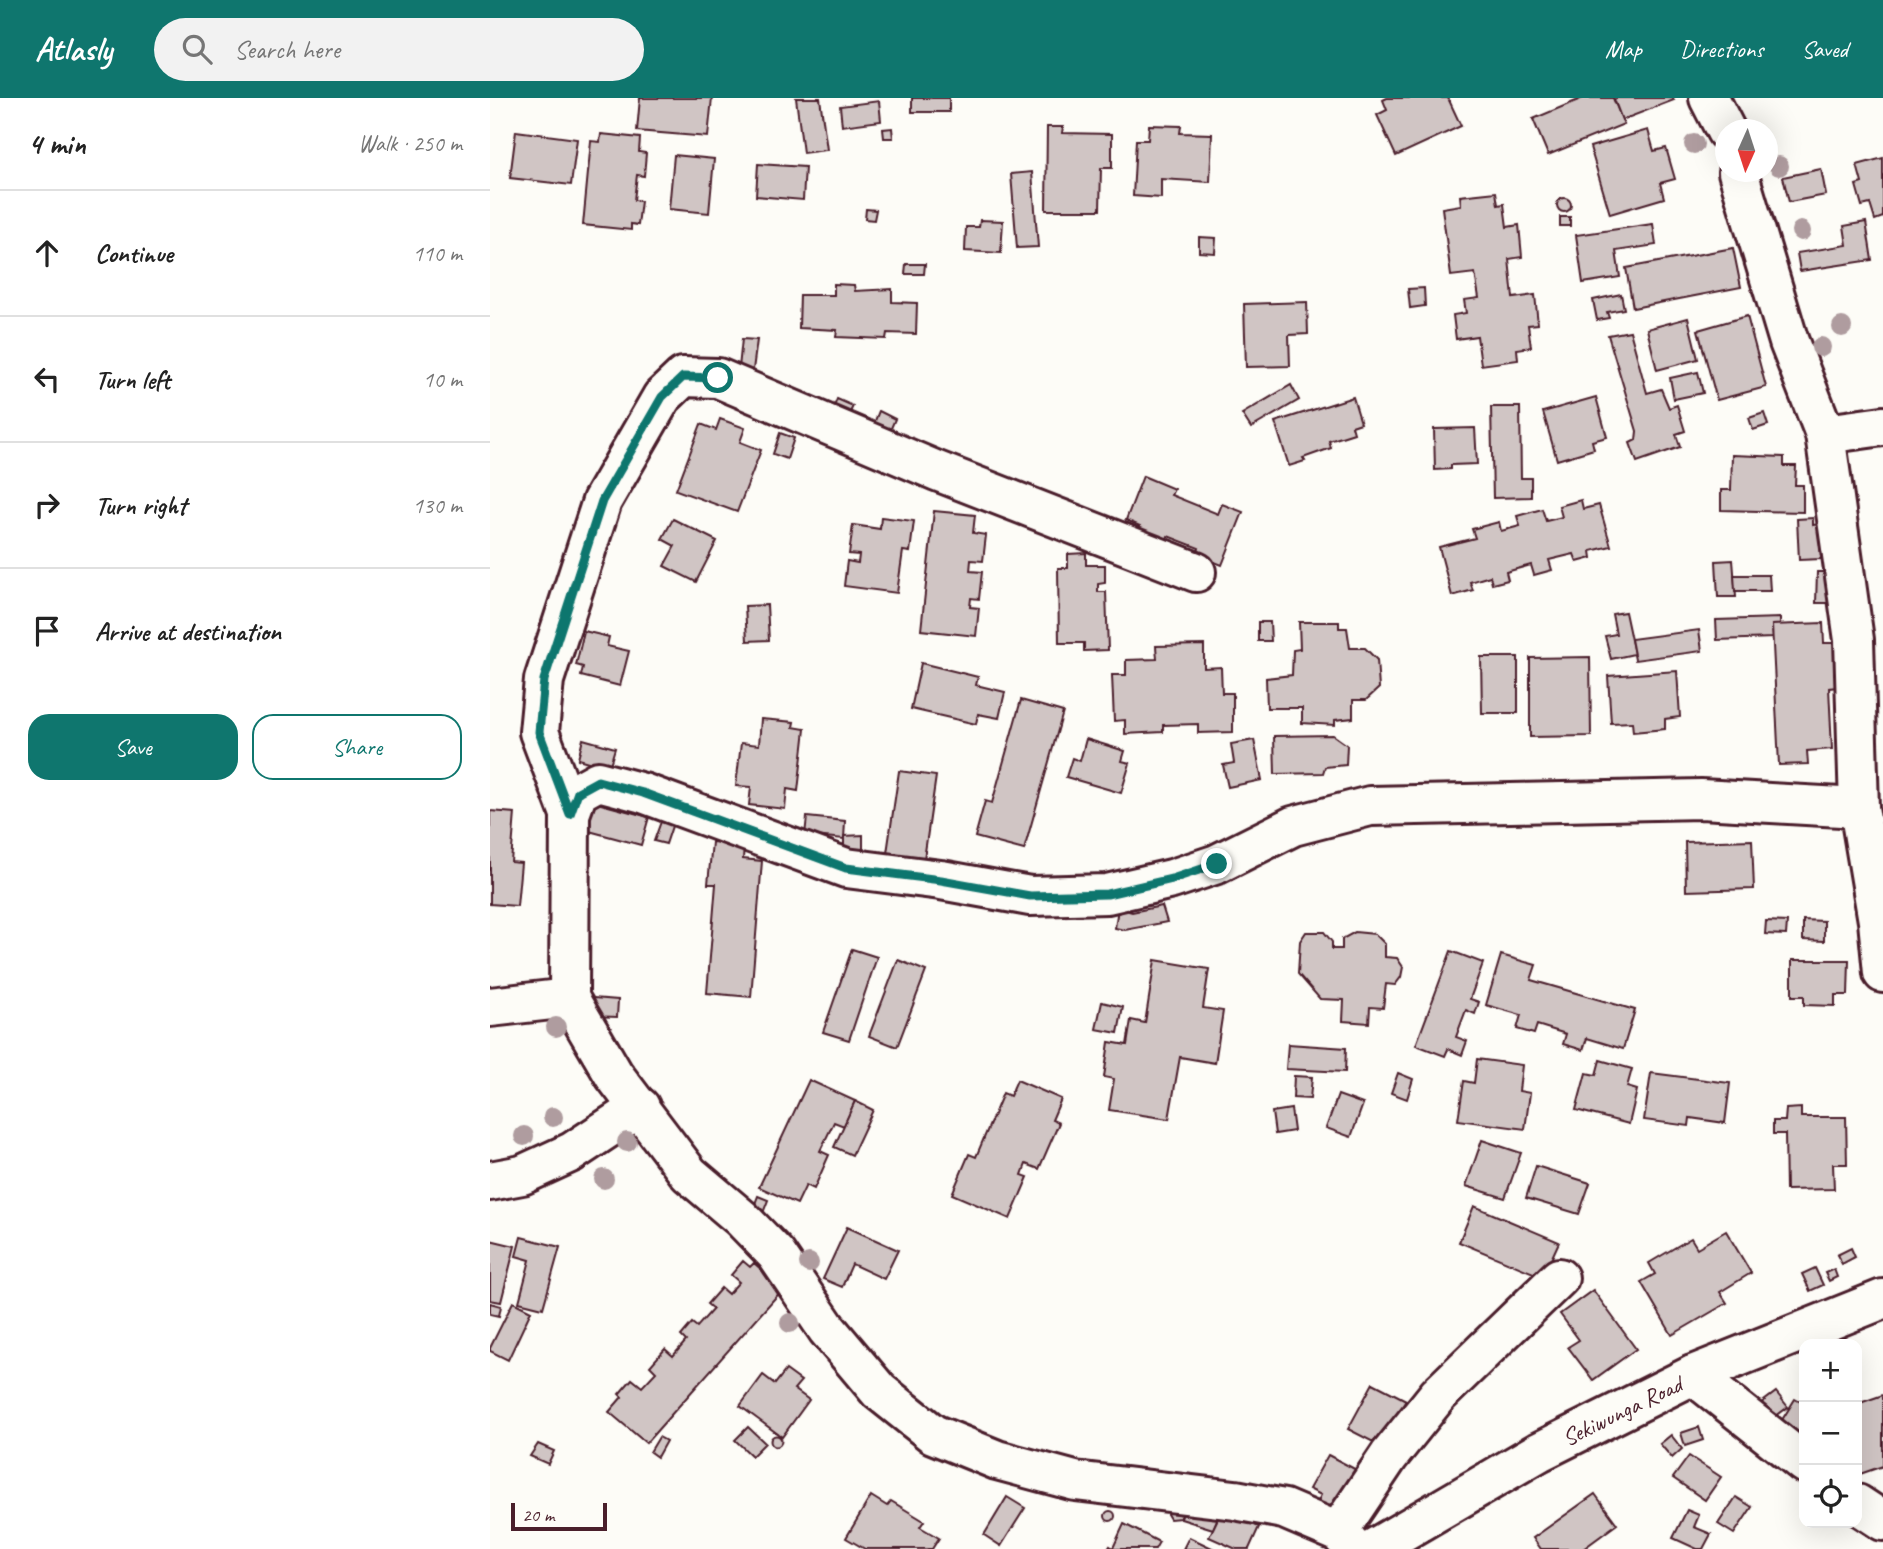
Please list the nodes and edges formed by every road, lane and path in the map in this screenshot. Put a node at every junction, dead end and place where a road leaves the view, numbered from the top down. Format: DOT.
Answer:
graph roads {
  1 [pos="1709,98"];
  2 [pos="1720,119"];
  3 [pos="1741,182"];
  4 [pos="1883,426"];
  5 [pos="1825,434"];
  6 [pos="1196,572"];
  7 [pos="1859,808"];
  8 [pos="570,814"];
  9 [pos="1883,972"];
  10 [pos="569,998"];
  11 [pos="490,1007"];
  12 [pos="640,1107"];
  13 [pos="490,1181"];
  14 [pos="1559,1278"];
  15 [pos="1883,1299"];
  16 [pos="1693,1375"];
  17 [pos="1799,1459"];
  18 [pos="1862,1507"];
  19 [pos="1883,1521"];
  20 [pos="1346,1540"];
  21 [pos="1373,1549"];
  1 -- 2 [label="street"];
  3 -- 5 [label="street"];
  4 -- 5 [label="street"];
  5 -- 7 [label="street"];
  6 -- 8 [label="street"];
  7 -- 8 [label="street"];
  7 -- 9 [label="street"];
  8 -- 10 [label="street"];
  10 -- 11 [label="street"];
  10 -- 12 [label="street"];
  12 -- 13 [label="street"];
  12 -- 20 [label="street"];
  14 -- 20 [label="street"];
  15 -- 16 [label="street, Sekiwunga Road"];
  16 -- 17 [label="street"];
  16 -- 21 [label="street, Sekiwunga Road"];
  18 -- 19 [label="street"];
}
